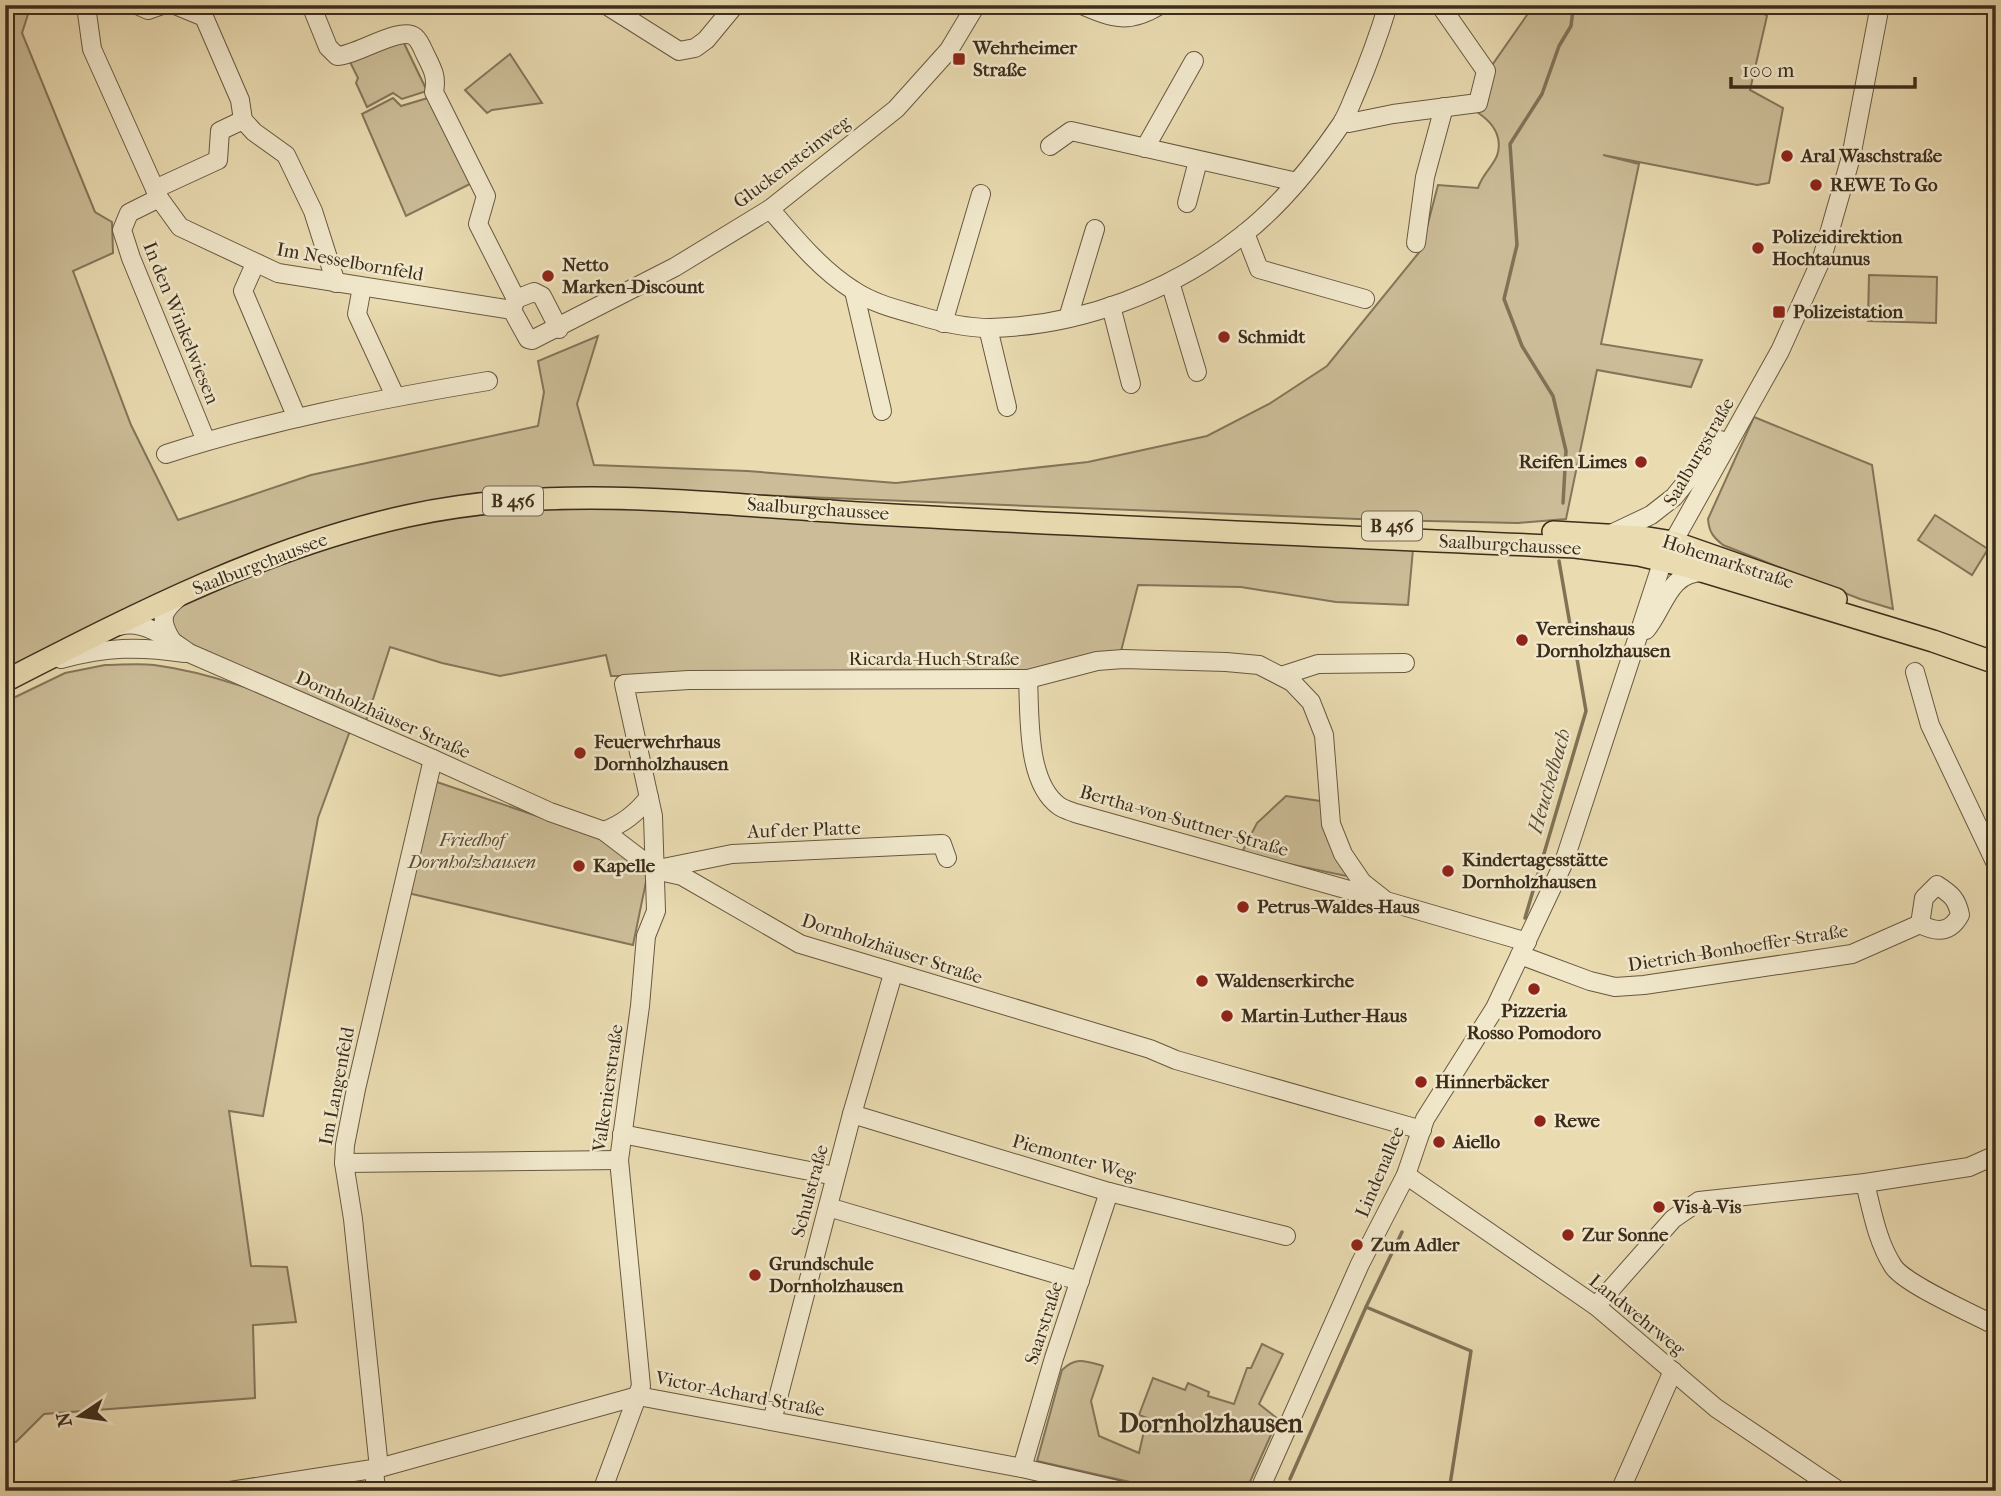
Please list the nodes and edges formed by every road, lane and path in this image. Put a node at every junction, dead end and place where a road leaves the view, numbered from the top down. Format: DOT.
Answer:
graph roads {
  1 [pos="88,5"];
  2 [pos="137,5"];
  3 [pos="162,5"];
  4 [pos="175,5"];
  5 [pos="311,5"];
  6 [pos="606,5"];
  7 [pos="735,5"];
  8 [pos="976,5"];
  9 [pos="1082,5"];
  10 [pos="1160,5"];
  11 [pos="1388,5"];
  12 [pos="1440,5"];
  13 [pos="1880,5"];
  14 [pos="1194,61"];
  15 [pos="1444,107"];
  16 [pos="243,120"];
  17 [pos="1343,121"];
  18 [pos="1050,146"];
  19 [pos="1145,148"];
  20 [pos="1198,161"];
  21 [pos="1297,182"];
  22 [pos="157,194"];
  23 [pos="981,194"];
  24 [pos="1187,203"];
  25 [pos="770,209"];
  26 [pos="1095,229"];
  27 [pos="1245,233"];
  28 [pos="1416,243"];
  29 [pos="255,264"];
  30 [pos="1170,282"];
  31 [pos="337,283"];
  32 [pos="362,287"];
  33 [pos="854,291"];
  34 [pos="1365,299"];
  35 [pos="514,305"];
  36 [pos="1111,306"];
  37 [pos="1068,318"];
  38 [pos="943,323"];
  39 [pos="559,328"];
  40 [pos="988,328"];
  41 [pos="1197,372"];
  42 [pos="488,381"];
  43 [pos="1130,384"];
  44 [pos="1759,390"];
  45 [pos="395,396"];
  46 [pos="1007,407"];
  47 [pos="882,411"];
  48 [pos="297,418"];
  49 [pos="206,441"];
  50 [pos="166,454"];
  51 [pos="1173,528"];
  52 [pos="1611,534"];
  53 [pos="1668,551"];
  54 [pos="1707,572"];
  55 [pos="182,594"];
  56 [pos="114,627"];
  57 [pos="1895,629"];
  58 [pos="172,641"];
  59 [pos="1636,643"];
  60 [pos="189,653"];
  61 [pos="1405,663"];
  62 [pos="1996,663"];
  63 [pos="37,664"];
  64 [pos="1915,673"];
  65 [pos="1282,676"];
  66 [pos="1028,680"];
  67 [pos="5,681"];
  68 [pos="624,684"];
  69 [pos="433,759"];
  70 [pos="649,797"];
  71 [pos="604,831"];
  72 [pos="947,858"];
  73 [pos="1996,863"];
  74 [pos="655,870"];
  75 [pos="1385,901"];
  76 [pos="1920,924"];
  77 [pos="1523,949"];
  78 [pos="893,974"];
  79 [pos="852,1114"];
  80 [pos="1422,1130"];
  81 [pos="622,1134"];
  82 [pos="1996,1155"];
  83 [pos="619,1160"];
  84 [pos="344,1163"];
  85 [pos="1406,1175"];
  86 [pos="835,1176"];
  87 [pos="1865,1183"];
  88 [pos="1109,1192"];
  89 [pos="828,1207"];
  90 [pos="1286,1236"];
  91 [pos="1080,1281"];
  92 [pos="1597,1306"];
  93 [pos="1996,1326"];
  94 [pos="1673,1371"];
  95 [pos="638,1396"];
  96 [pos="772,1421"];
  97 [pos="377,1468"];
  98 [pos="1022,1468"];
  99 [pos="230,1491"];
  100 [pos="376,1491"];
  101 [pos="602,1491"];
  102 [pos="1122,1491"];
  103 [pos="1259,1491"];
  104 [pos="1620,1491"];
  105 [pos="1839,1491"];
  1 -- 22 [label="street, Im Nesselbornfeld"];
  2 -- 3 [label="street"];
  4 -- 16 [label="street"];
  5 -- 35 [label="street"];
  6 -- 7 [label="street"];
  8 -- 25 [label="street, Gluckensteinweg"];
  9 -- 10 [label="street"];
  11 -- 17 [label="street"];
  12 -- 15 [label="street"];
  13 -- 44 [label="street, Saalburgstraße"];
  14 -- 19 [label="street"];
  15 -- 17 [label="street"];
  15 -- 28 [label="street"];
  16 -- 22 [label="street, In den Winkelwiesen"];
  16 -- 31 [label="street"];
  17 -- 21 [label="street"];
  18 -- 19 [label="street"];
  19 -- 20 [label="street"];
  20 -- 21 [label="street"];
  20 -- 24 [label="street"];
  21 -- 27 [label="street"];
  22 -- 29 [label="street, Im Nesselbornfeld"];
  22 -- 49 [label="street, In den Winkelwiesen"];
  23 -- 38 [label="street"];
  25 -- 33 [label="street"];
  25 -- 39 [label="street, Gluckensteinweg"];
  26 -- 37 [label="street"];
  27 -- 30 [label="street"];
  27 -- 34 [label="street"];
  29 -- 31 [label="street, Im Nesselbornfeld"];
  29 -- 48 [label="street"];
  30 -- 36 [label="street"];
  30 -- 41 [label="street"];
  31 -- 32 [label="street, Im Nesselbornfeld"];
  32 -- 35 [label="street, Im Nesselbornfeld"];
  32 -- 45 [label="street"];
  33 -- 38 [label="street"];
  33 -- 47 [label="street"];
  35 -- 39 [label="street, Im Nesselbornfeld"];
  35 -- 39 [label="street, Gluckensteinweg"];
  36 -- 37 [label="street"];
  36 -- 43 [label="street"];
  37 -- 40 [label="street"];
  38 -- 40 [label="street"];
  40 -- 46 [label="street"];
  42 -- 45 [label="street"];
  44 -- 52 [label="street"];
  44 -- 53 [label="street, Saalburgstraße"];
  45 -- 48 [label="street"];
  48 -- 49 [label="street"];
  49 -- 50 [label="street"];
  51 -- 52 [label="main road, Hohemarkstraße / B 456"];
  51 -- 53 [label="main road, Saalburgchaussee / B 456"];
  51 -- 55 [label="main road, Saalburgchaussee / B 456"];
  52 -- 53 [label="main road, Hohemarkstraße / B 456"];
  53 -- 54 [label="main road, Hohemarkstraße / B 456"];
  53 -- 57 [label="main road, Hohemarkstraße / B 456"];
  53 -- 59 [label="street, Saalburgstraße"];
  54 -- 57 [label="main road, Hohemarkstraße / B 456"];
  54 -- 59 [label="street"];
  55 -- 56 [label="main road, Saalburgchaussee / B 456"];
  55 -- 58 [label="street"];
  56 -- 58 [label="street, Dornholzhäuser Straße"];
  56 -- 63 [label="main road, Saalburgchaussee / B 456"];
  57 -- 62 [label="main road, Hohemarkstraße / B 456"];
  58 -- 60 [label="street, Dornholzhäuser Straße"];
  59 -- 77 [label="street, Saalburgstraße"];
  60 -- 63 [label="street, Dornholzhäuser Straße"];
  60 -- 69 [label="street, Dornholzhäuser Straße"];
  61 -- 65 [label="street"];
  63 -- 67 [label="main road, Saalburgchaussee / B 456"];
  64 -- 73 [label="street"];
  65 -- 66 [label="street, Ricarda-Huch-Straße"];
  65 -- 75 [label="street, Ricarda-Huch-Straße"];
  66 -- 68 [label="street, Ricarda-Huch-Straße"];
  66 -- 75 [label="street, Bertha-von-Suttner-Straße"];
  68 -- 70 [label="street, Valkenierstraße"];
  69 -- 71 [label="street, Dornholzhäuser Straße"];
  69 -- 84 [label="street, Im Langenfeld"];
  70 -- 71 [label="street"];
  70 -- 74 [label="street, Valkenierstraße"];
  71 -- 74 [label="street, Dornholzhäuser Straße"];
  72 -- 74 [label="street, Auf der Platte"];
  74 -- 78 [label="street, Dornholzhäuser Straße"];
  74 -- 81 [label="street, Valkenierstraße"];
  75 -- 77 [label="street, Ricarda-Huch-Straße"];
  76 -- 77 [label="street, Dietrich-Bonhoeffer-Straße"];
  77 -- 80 [label="street, Lindenallee"];
  78 -- 79 [label="street, Schulstraße"];
  78 -- 80 [label="street, Dornholzhäuser Straße"];
  79 -- 86 [label="street, Schulstraße"];
  79 -- 88 [label="street, Piemonter Weg"];
  80 -- 85 [label="street, Lindenallee"];
  81 -- 83 [label="street, Valkenierstraße"];
  81 -- 86 [label="street"];
  82 -- 87 [label="street"];
  83 -- 84 [label="street"];
  83 -- 95 [label="street, Valkenierstraße"];
  84 -- 97 [label="street, Im Langenfeld"];
  85 -- 92 [label="street, Landwehrweg"];
  85 -- 103 [label="street, Lindenallee"];
  86 -- 89 [label="street, Schulstraße"];
  87 -- 92 [label="street"];
  87 -- 93 [label="street"];
  88 -- 90 [label="street, Piemonter Weg"];
  88 -- 91 [label="street, Saarstraße"];
  89 -- 91 [label="street"];
  89 -- 96 [label="street, Schulstraße"];
  91 -- 98 [label="street, Saarstraße"];
  92 -- 94 [label="street, Landwehrweg"];
  94 -- 104 [label="street"];
  94 -- 105 [label="street, Landwehrweg"];
  95 -- 96 [label="street, Victor-Achard-Straße"];
  95 -- 97 [label="street, Victor-Achard-Straße"];
  95 -- 101 [label="street, Valkenierstraße"];
  96 -- 98 [label="street, Victor-Achard-Straße"];
  97 -- 99 [label="street, Victor-Achard-Straße"];
  97 -- 100 [label="street, Im Langenfeld"];
  98 -- 102 [label="street, Victor-Achard-Straße"];
}
